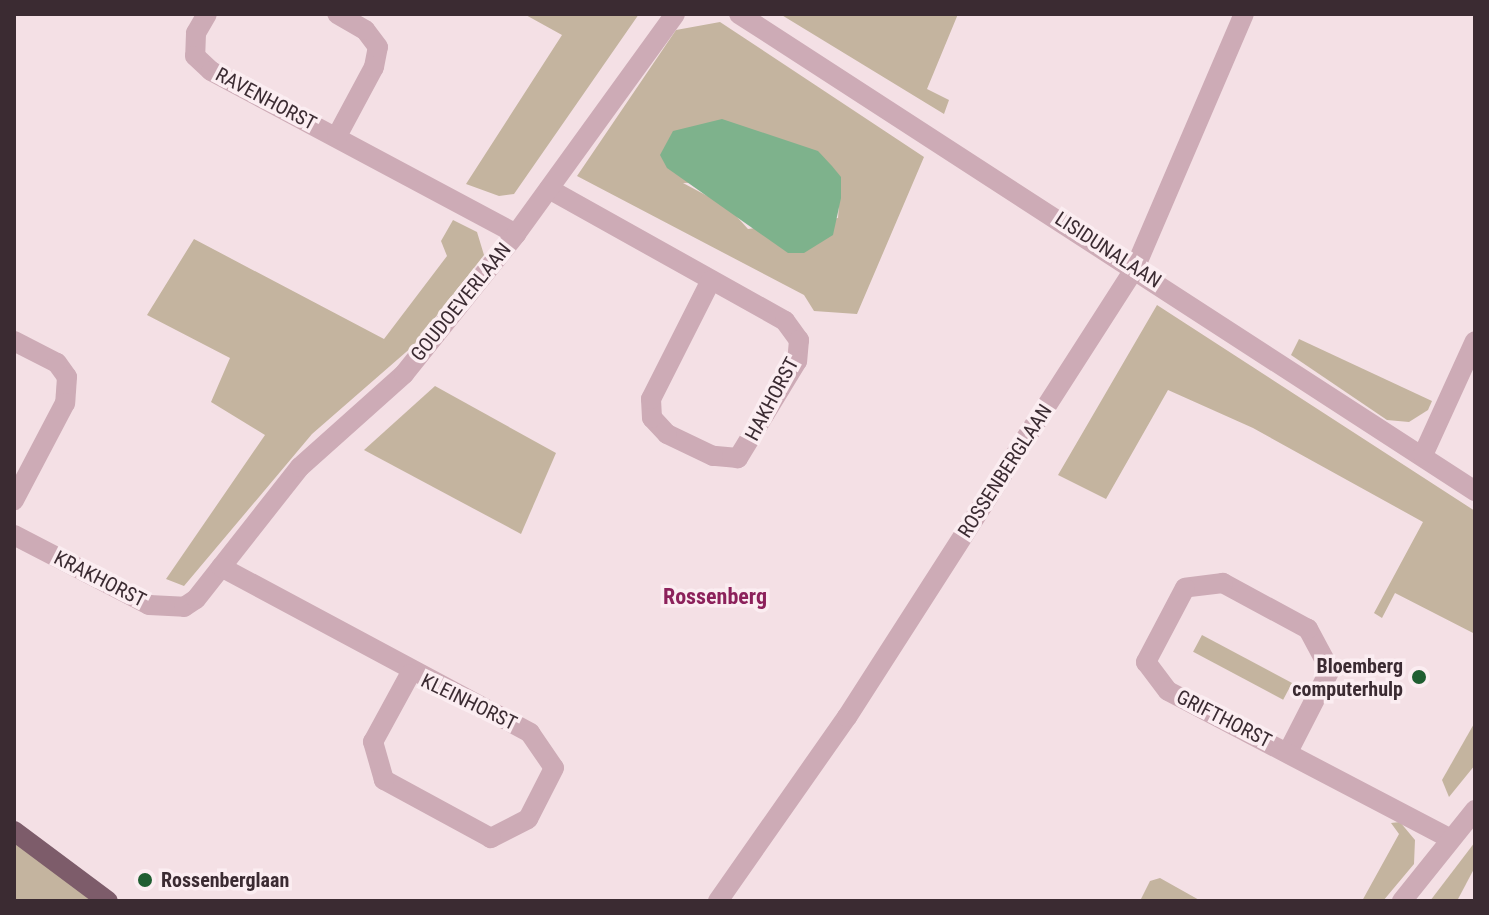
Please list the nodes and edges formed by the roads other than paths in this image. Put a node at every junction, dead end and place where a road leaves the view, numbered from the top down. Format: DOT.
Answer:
graph roads {
  1 [pos="207,14"];
  2 [pos="337,14"];
  3 [pos="675,14"];
  4 [pos="739,14"];
  5 [pos="1244,14"];
  6 [pos="337,136"];
  7 [pos="549,189"];
  8 [pos="516,234"];
  9 [pos="1135,268"];
  10 [pos="711,280"];
  11 [pos="14,341"];
  12 [pos="1475,341"];
  13 [pos="1423,455"];
  14 [pos="1475,491"];
  15 [pos="14,500"];
  16 [pos="14,535"];
  17 [pos="221,567"];
  18 [pos="410,674"];
  19 [pos="1288,752"];
  20 [pos="1475,810"];
  21 [pos="14,831"];
  22 [pos="1451,839"];
  23 [pos="108,901"];
  24 [pos="718,901"];
  25 [pos="1402,901"];
  1 -- 6 [label="street, RAVENHORST"];
  2 -- 6 [label="street, RAVENHORST"];
  3 -- 7 [label="street, GOUDOEVERLAAN"];
  4 -- 9 [label="street, LISIDUNALAAN"];
  5 -- 9 [label="street, ROSSENBERGLAAN"];
  6 -- 8 [label="street, RAVENHORST"];
  7 -- 8 [label="street, GOUDOEVERLAAN"];
  7 -- 10 [label="street, HAKHORST"];
  8 -- 17 [label="street, GOUDOEVERLAAN"];
  9 -- 13 [label="street, LISIDUNALAAN"];
  9 -- 24 [label="street, ROSSENBERGLAAN"];
  10 -- 10 [label="street, HAKHORST"];
  11 -- 15 [label="street"];
  12 -- 13 [label="street"];
  13 -- 14 [label="street, LISIDUNALAAN"];
  16 -- 17 [label="street, KRAKHORST"];
  17 -- 18 [label="street, KLEINHORST"];
  18 -- 18 [label="street, KLEINHORST"];
  19 -- 19 [label="street, GRIFTHORST"];
  19 -- 22 [label="street, GRIFTHORST"];
  20 -- 22 [label="street"];
  21 -- 23 [label="main road"];
  22 -- 25 [label="street"];
}
